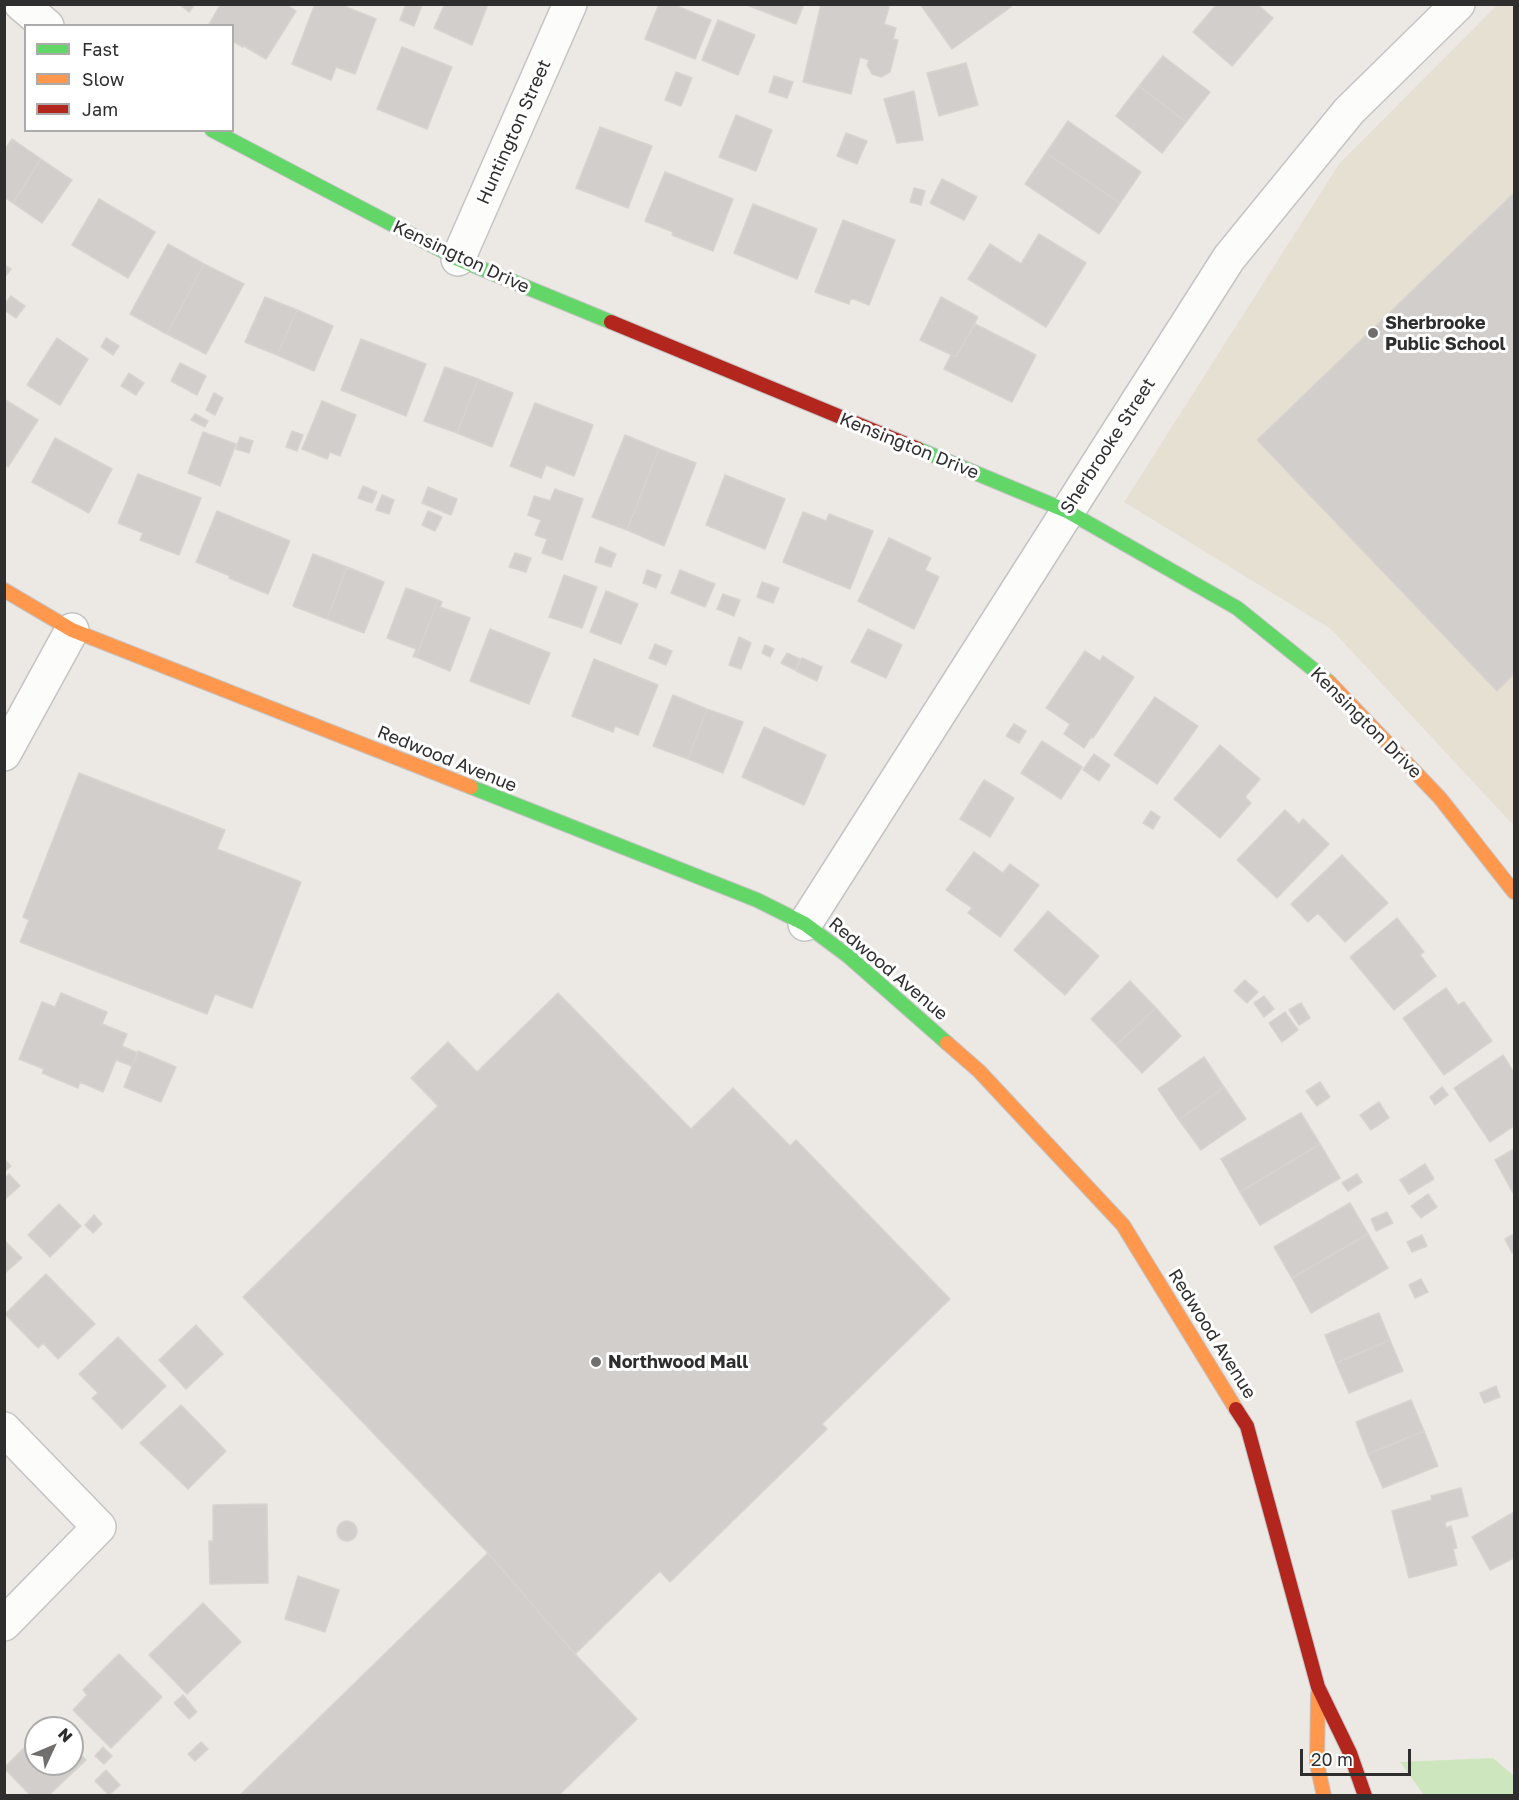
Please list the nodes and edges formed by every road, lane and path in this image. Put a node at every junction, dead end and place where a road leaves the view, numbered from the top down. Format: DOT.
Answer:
graph roads {
  1 [pos="21,4"];
  2 [pos="570,4"];
  3 [pos="1458,4"];
  4 [pos="45,24"];
  5 [pos="216,132"];
  6 [pos="458,259"];
  7 [pos="1067,512"];
  8 [pos="4,590"];
  9 [pos="72,630"];
  10 [pos="4,754"];
  11 [pos="1515,892"];
  12 [pos="805,924"];
  13 [pos="4,1429"];
  14 [pos="4,1624"];
  15 [pos="1318,1687"];
  16 [pos="1324,1796"];
  17 [pos="1365,1796"];
  1 -- 4 [label="street"];
  2 -- 6 [label="street, Huntington Street"];
  3 -- 7 [label="street, Sherbrooke Street"];
  5 -- 6 [label="street, Kensington Drive"];
  6 -- 7 [label="street, Kensington Drive"];
  7 -- 11 [label="street, Kensington Drive"];
  7 -- 12 [label="street, Sherbrooke Street"];
  8 -- 9 [label="street, Redwood Avenue"];
  9 -- 10 [label="street"];
  9 -- 12 [label="street, Redwood Avenue"];
  12 -- 15 [label="street, Redwood Avenue"];
  13 -- 14 [label="street"];
  15 -- 16 [label="street, Redwood Avenue"];
  15 -- 17 [label="street, Redwood Avenue"];
}
